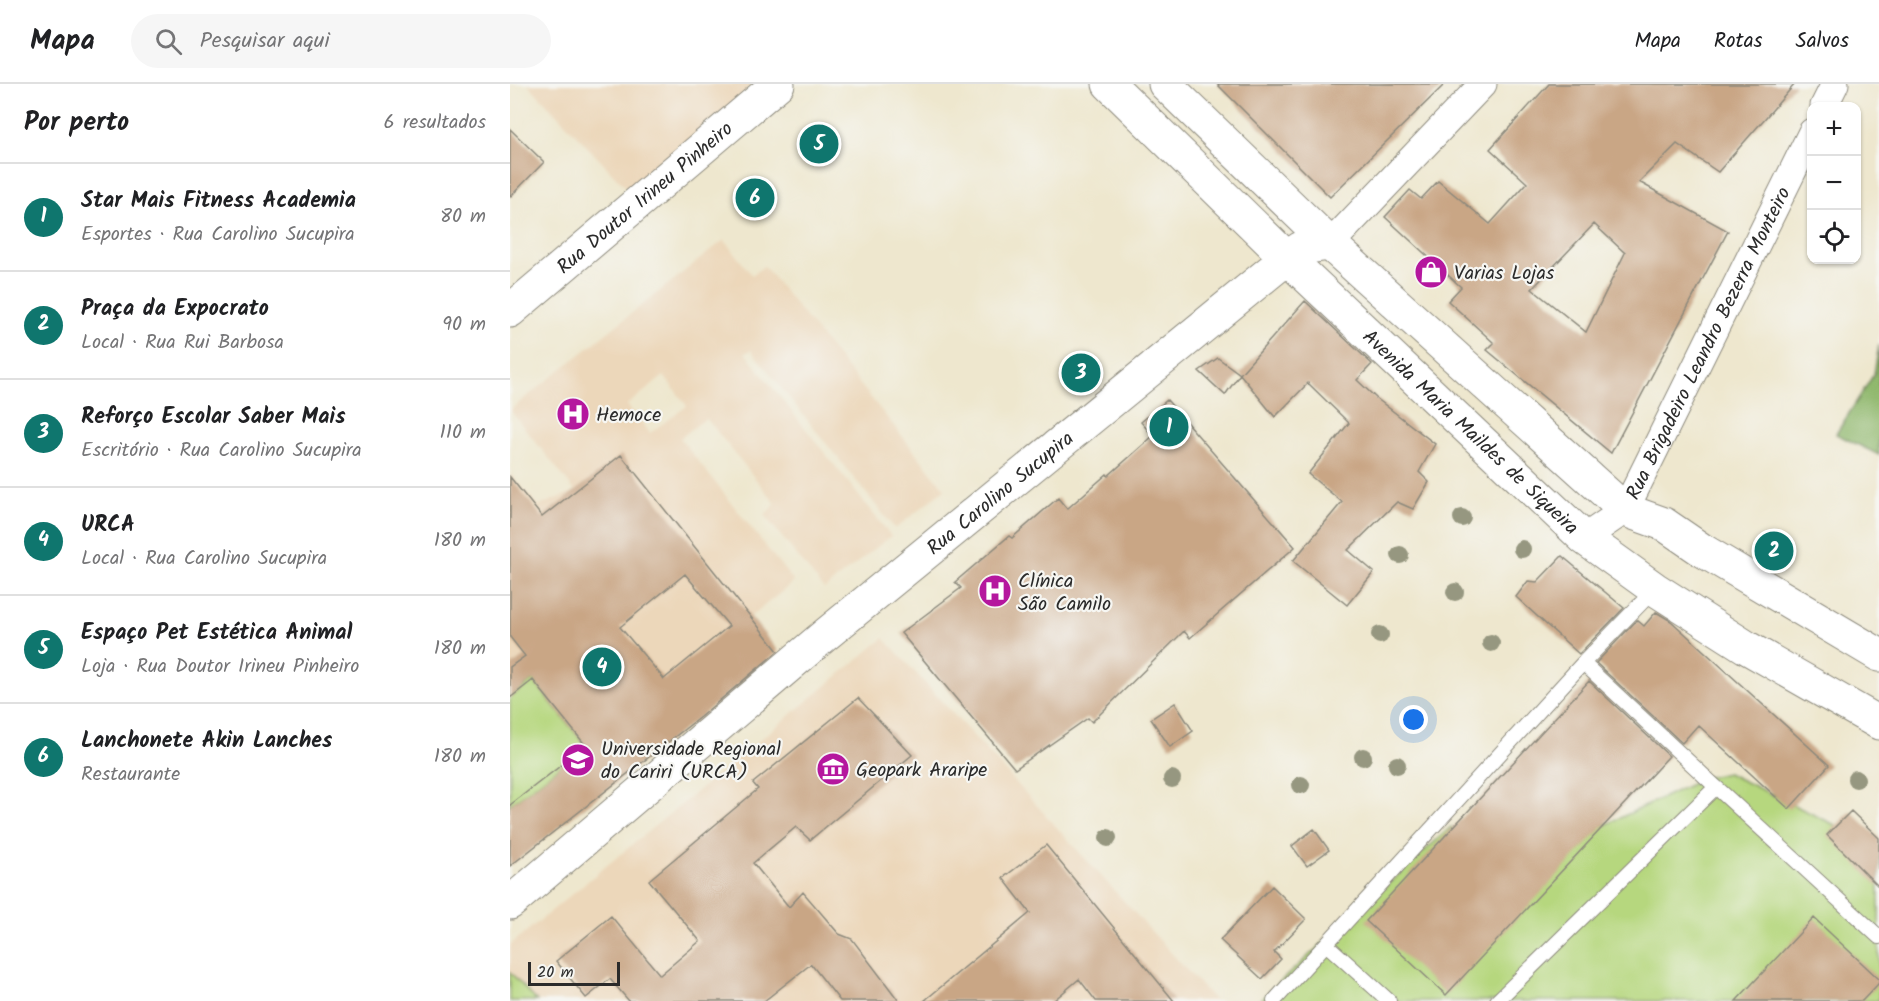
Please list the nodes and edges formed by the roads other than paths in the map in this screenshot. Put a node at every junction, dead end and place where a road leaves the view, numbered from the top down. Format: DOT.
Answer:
graph roads {
  1 [pos="778,84"];
  2 [pos="1109,84"];
  3 [pos="1165,84"];
  4 [pos="1484,84"];
  5 [pos="1835,84"];
  6 [pos="1826,102"];
  7 [pos="1807,142"];
  8 [pos="1330,244"];
  9 [pos="1287,258"];
  10 [pos="510,311"];
  11 [pos="1625,510"];
  12 [pos="1584,538"];
  13 [pos="1655,589"];
  14 [pos="1879,655"];
  15 [pos="1583,663"];
  16 [pos="1879,723"];
  17 [pos="1716,787"];
  18 [pos="510,903"];
  19 [pos="1879,937"];
  20 [pos="1326,944"];
  21 [pos="1274,1001"];
  22 [pos="1389,1001"];
  23 [pos="1497,1001"];
  1 -- 10 [label="main road, Rua Doutor Irineu Pinheiro"];
  2 -- 9 [label="main road, Avenida Maria Maildes de Siqueira"];
  3 -- 8 [label="main road"];
  4 -- 8 [label="street"];
  5 -- 6 [label="street"];
  7 -- 11 [label="street, Rua Brigadeiro Leandro Bezerra Monteiro"];
  8 -- 9 [label="main road, Rua Carolino Sucupira"];
  8 -- 11 [label="main road"];
  9 -- 12 [label="main road, Avenida Maria Maildes de Siqueira"];
  9 -- 18 [label="main road, Rua Carolino Sucupira"];
  11 -- 12 [label="street, Rua Brigadeiro Leandro Bezerra Monteiro"];
  11 -- 14 [label="main road"];
  12 -- 13 [label="main road, Avenida Maria Maildes de Siqueira"];
  13 -- 15 [label="lane"];
  13 -- 16 [label="main road, Avenida Maria Maildes de Siqueira"];
  15 -- 17 [label="lane"];
  15 -- 20 [label="lane"];
  17 -- 19 [label="lane"];
  17 -- 23 [label="lane"];
  20 -- 21 [label="lane"];
  20 -- 22 [label="lane"];
}
